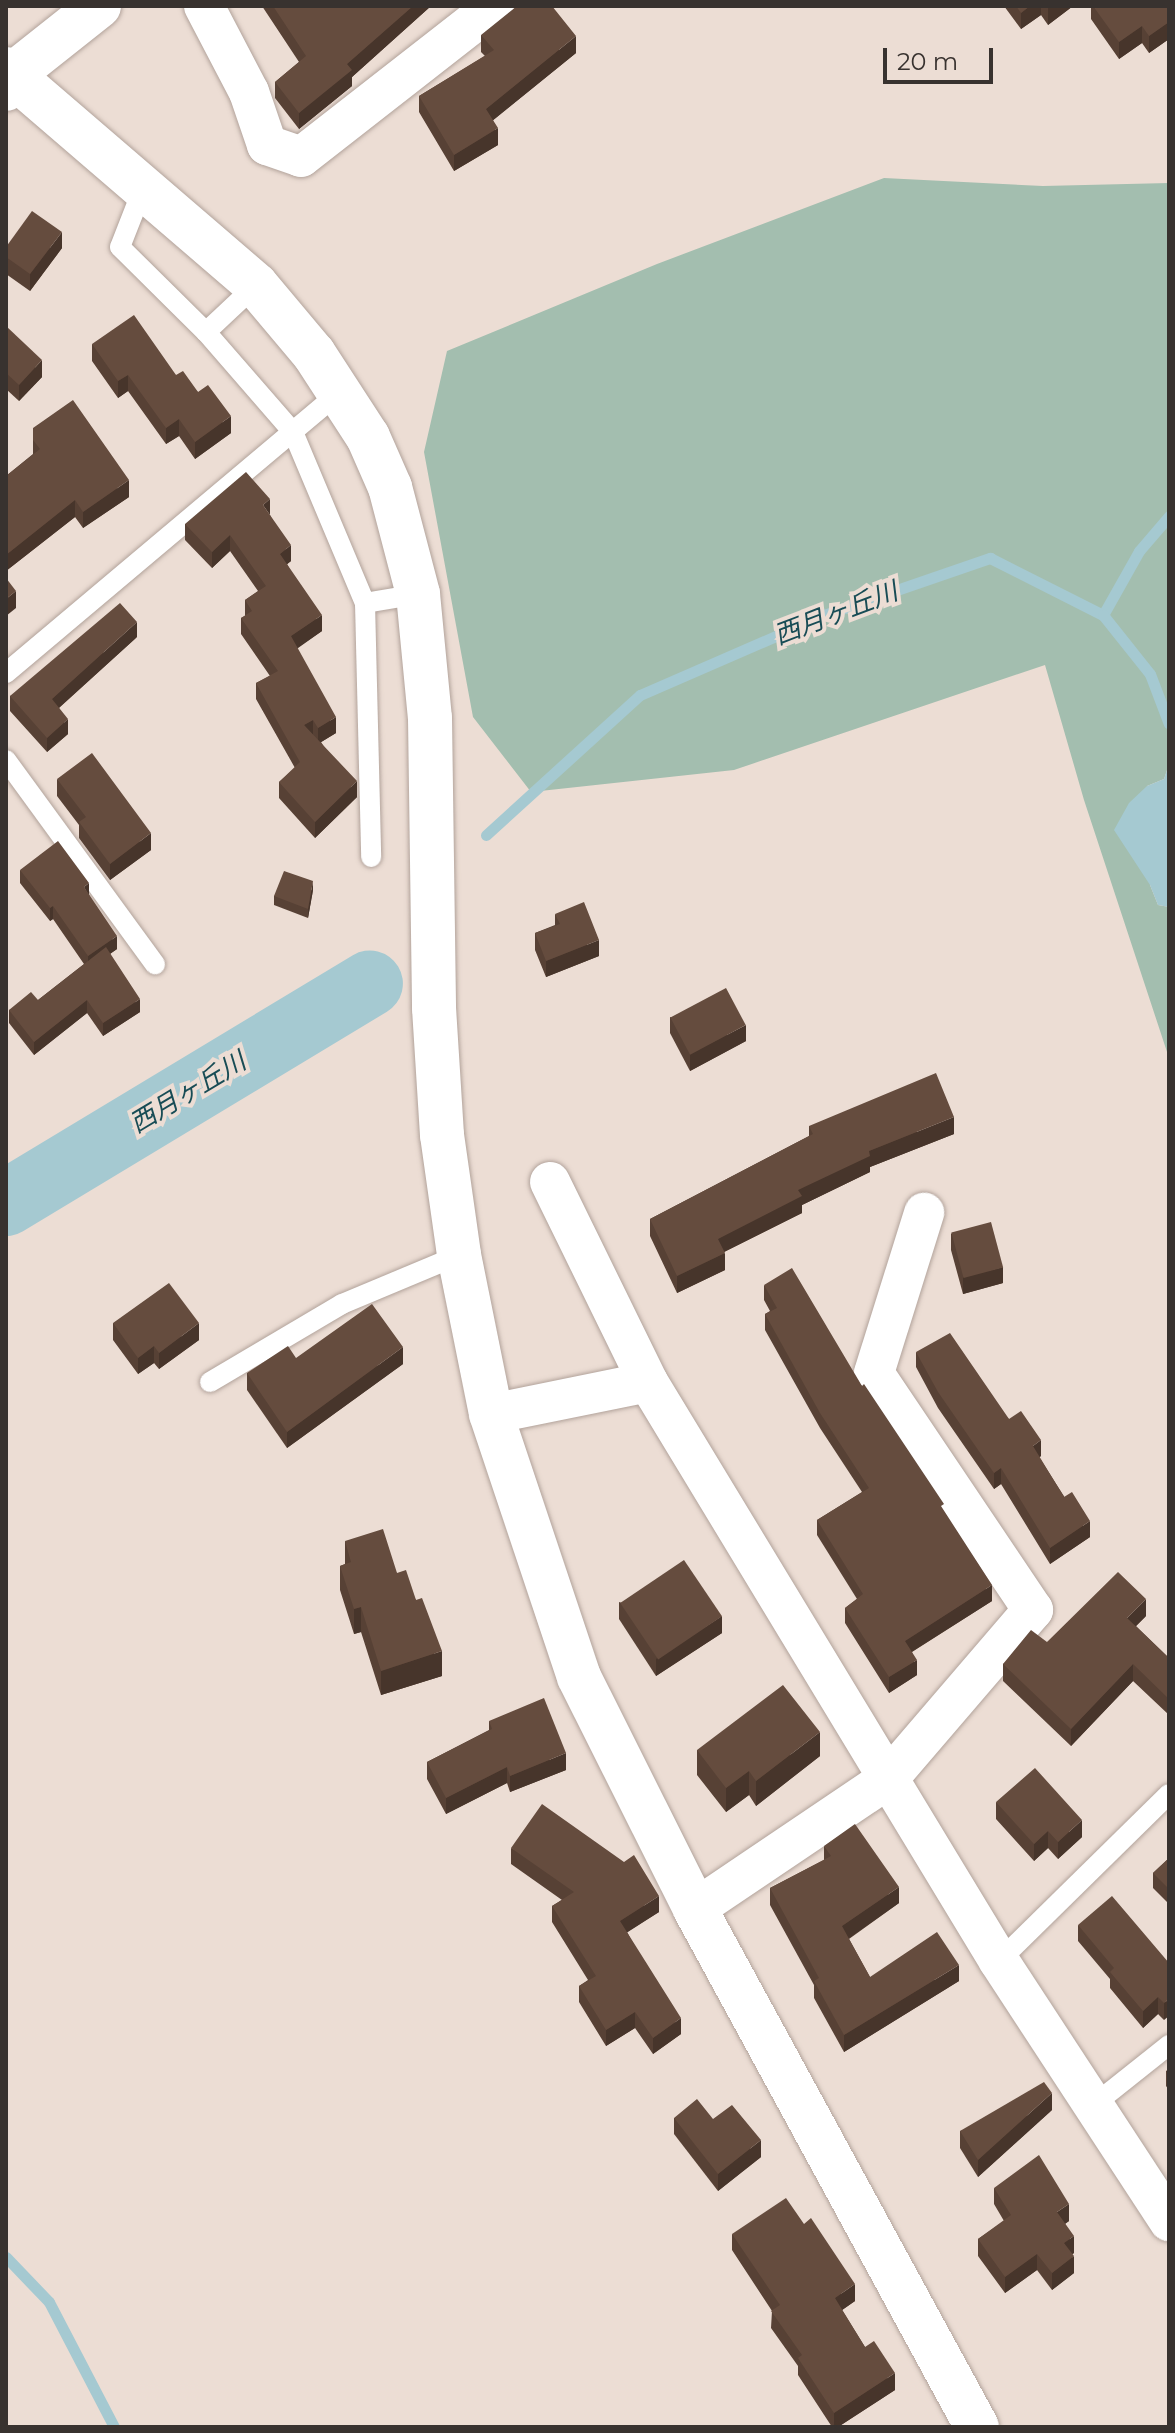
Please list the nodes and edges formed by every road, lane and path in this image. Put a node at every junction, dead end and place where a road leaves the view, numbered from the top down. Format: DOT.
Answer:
graph roads {
  1 [pos="99,6"];
  2 [pos="204,6"];
  3 [pos="494,6"];
  4 [pos="8,78"];
  5 [pos="142,191"];
  6 [pos="256,285"];
  7 [pos="206,332"];
  8 [pos="339,393"];
  9 [pos="293,432"];
  10 [pos="418,594"];
  11 [pos="365,603"];
  12 [pos="6,673"];
  13 [pos="6,760"];
  14 [pos="371,857"];
  15 [pos="155,964"];
  16 [pos="550,1182"];
  17 [pos="924,1213"];
  18 [pos="459,1255"];
  19 [pos="210,1382"];
  20 [pos="648,1382"];
  21 [pos="491,1414"];
  22 [pos="888,1779"];
  23 [pos="1169,1794"];
  24 [pos="695,1909"];
  25 [pos="999,1961"];
  26 [pos="1169,2045"];
  27 [pos="1091,2107"];
  28 [pos="1169,2221"];
  29 [pos="977,2427"];
  1 -- 4 [label="street"];
  2 -- 3 [label="street"];
  4 -- 5 [label="street"];
  5 -- 6 [label="street"];
  5 -- 7 [label="lane"];
  6 -- 7 [label="lane"];
  6 -- 8 [label="street"];
  7 -- 9 [label="lane"];
  8 -- 9 [label="lane"];
  8 -- 10 [label="street"];
  9 -- 11 [label="lane"];
  9 -- 12 [label="lane"];
  10 -- 11 [label="lane"];
  10 -- 18 [label="street"];
  11 -- 14 [label="lane"];
  13 -- 15 [label="lane"];
  16 -- 20 [label="street"];
  17 -- 22 [label="street"];
  18 -- 19 [label="lane"];
  18 -- 21 [label="street"];
  20 -- 21 [label="street"];
  20 -- 22 [label="street"];
  21 -- 24 [label="street"];
  22 -- 24 [label="street"];
  22 -- 25 [label="street"];
  23 -- 25 [label="lane"];
  24 -- 29 [label="street"];
  25 -- 27 [label="street"];
  26 -- 27 [label="lane"];
  27 -- 28 [label="street"];
}
